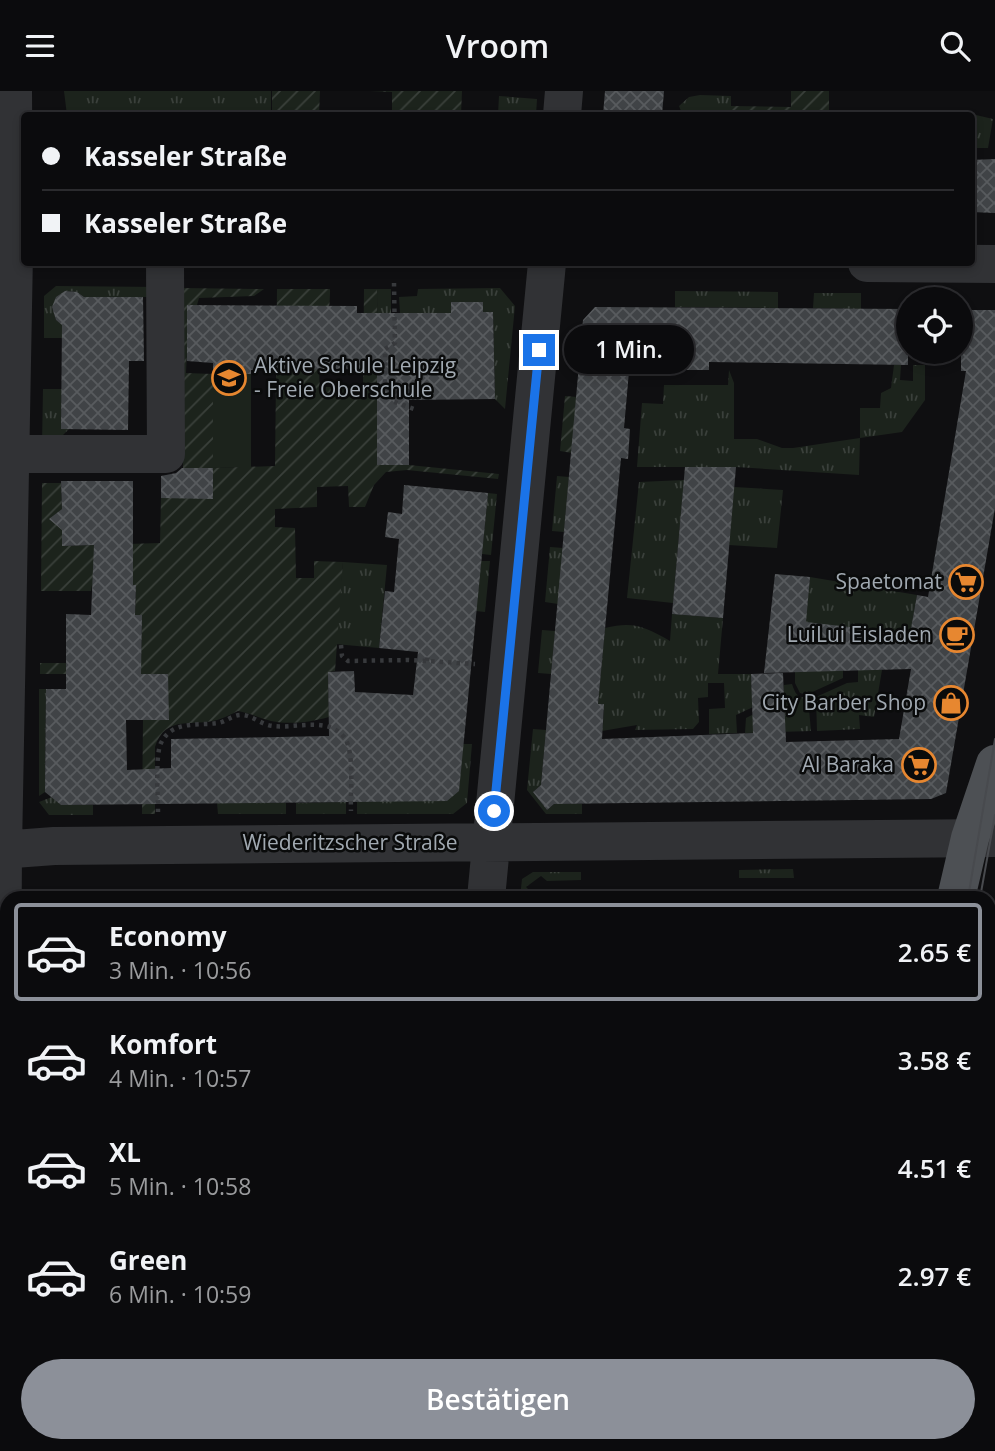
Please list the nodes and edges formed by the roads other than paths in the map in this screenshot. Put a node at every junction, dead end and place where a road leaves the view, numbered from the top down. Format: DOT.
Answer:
graph roads {
  1 [pos="13,91"];
  2 [pos="564,91"];
  3 [pos="562,112"];
  4 [pos="19,253"];
  5 [pos="975,264"];
  6 [pos="995,264"];
  7 [pos="165,266"];
  8 [pos="547,266"];
  9 [pos="12,454"];
  10 [pos="995,764"];
  11 [pos="983,838"];
  12 [pos="491,842"];
  13 [pos="2,850"];
  14 [pos="2,891"];
  15 [pos="487,891"];
  16 [pos="959,891"];
  1 -- 4 [label="street"];
  2 -- 3 [label="street"];
  4 -- 9 [label="street"];
  5 -- 6 [label="street"];
  7 -- 9 [label="street"];
  8 -- 12 [label="street"];
  9 -- 13 [label="street"];
  10 -- 11 [label="main road"];
  11 -- 12 [label="street, Wiederitzscher Straße"];
  11 -- 16 [label="main road"];
  12 -- 13 [label="street, Wiederitzscher Straße"];
  12 -- 15 [label="street"];
  13 -- 14 [label="street"];
}
